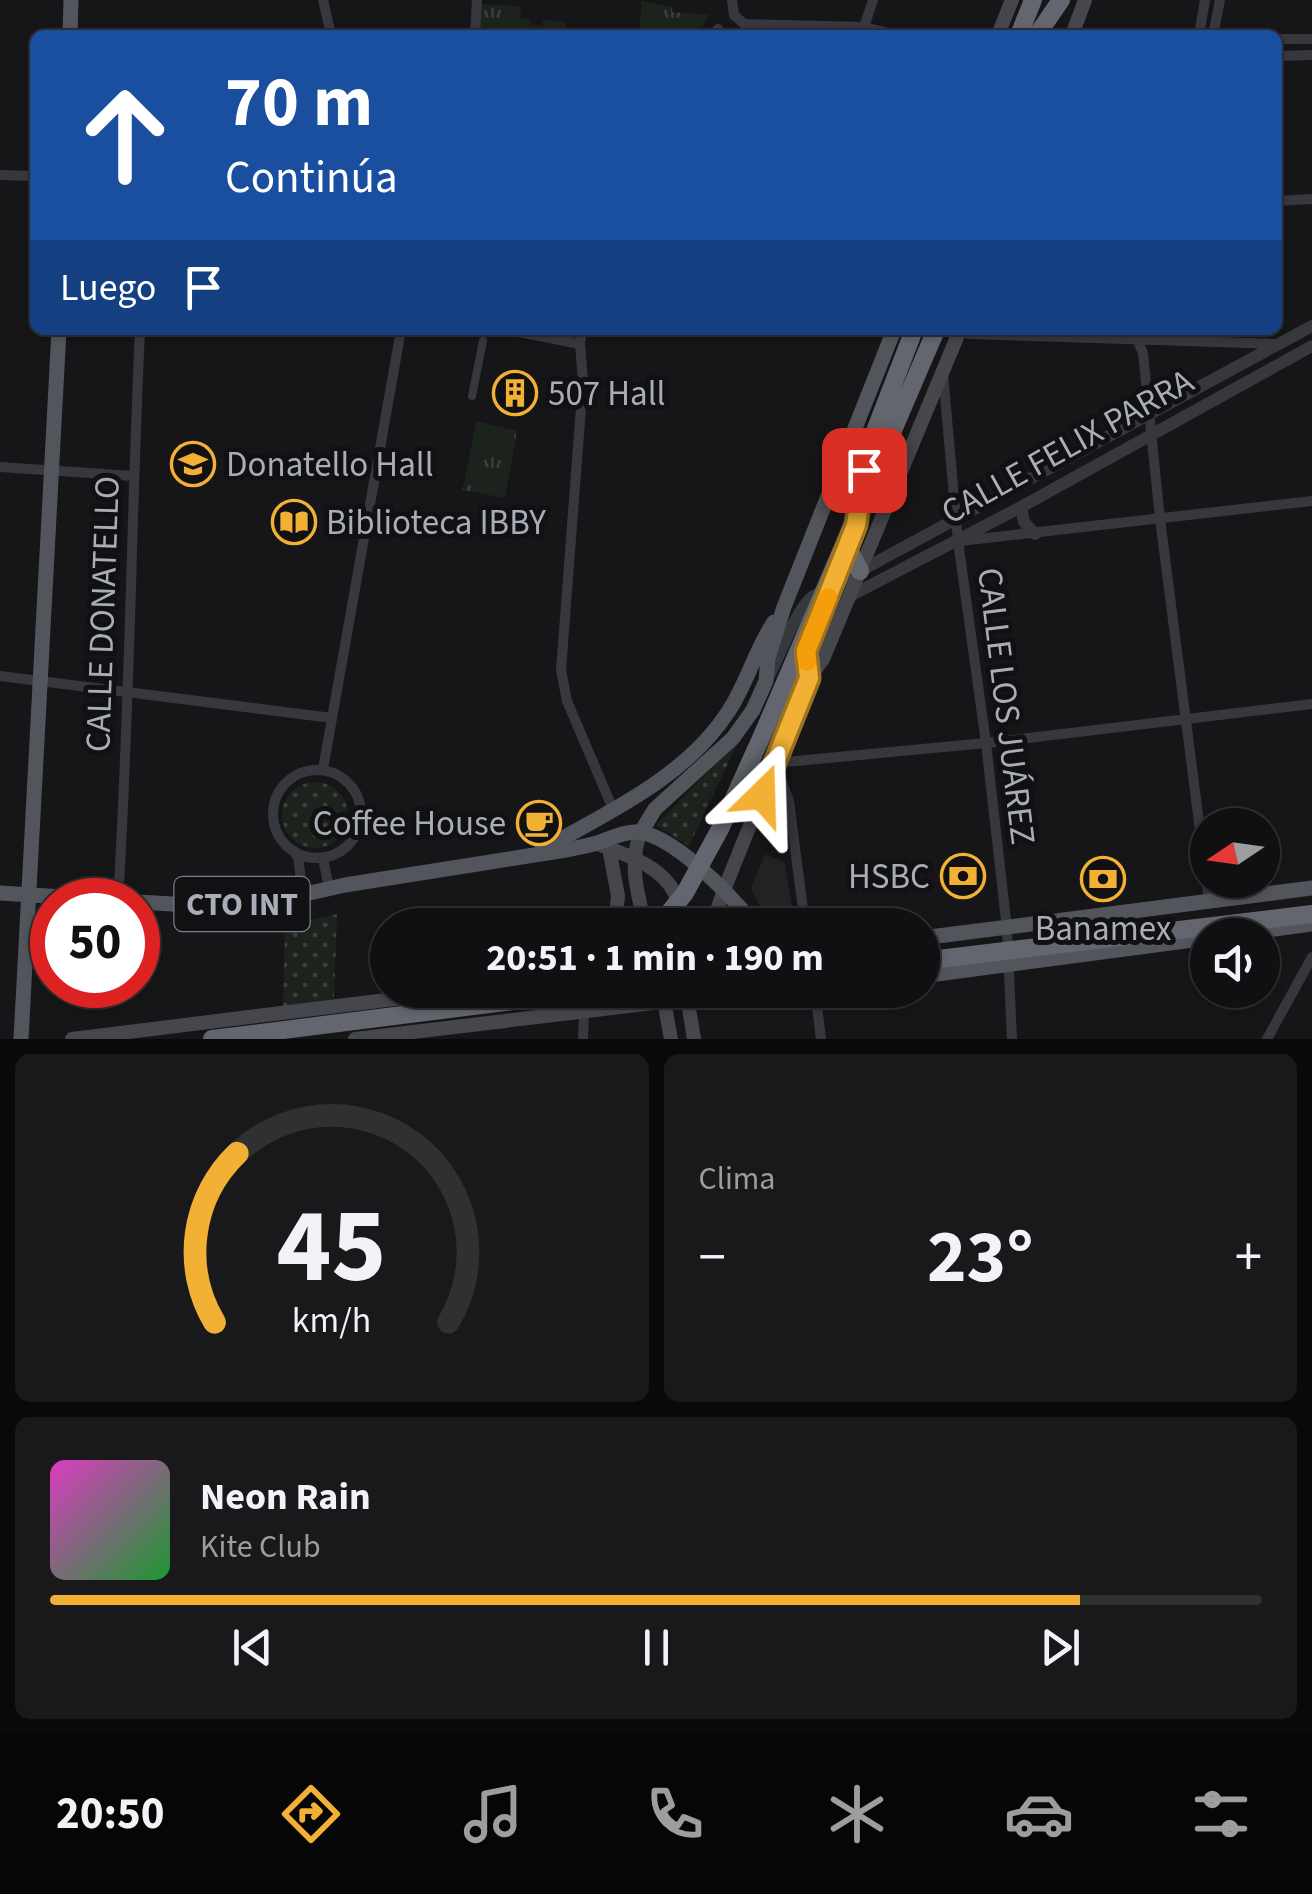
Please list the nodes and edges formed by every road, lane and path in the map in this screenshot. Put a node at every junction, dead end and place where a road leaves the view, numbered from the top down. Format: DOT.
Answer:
graph roads {
  1 [pos="71,0"];
  2 [pos="323,0"];
  3 [pos="477,0"];
  4 [pos="732,0"];
  5 [pos="872,0"];
  6 [pos="1012,0"];
  7 [pos="1033,0"];
  8 [pos="1061,0"];
  9 [pos="1086,0"];
  10 [pos="1205,0"];
  11 [pos="1220,0"];
  12 [pos="864,26"];
  13 [pos="70,30"];
  14 [pos="330,30"];
  15 [pos="476,30"];
  16 [pos="878,30"];
  17 [pos="1000,30"];
  18 [pos="1021,30"];
  19 [pos="1040,30"];
  20 [pos="1053,30"];
  21 [pos="1074,30"];
  22 [pos="1199,30"];
  23 [pos="1215,30"];
  24 [pos="1312,39"];
  25 [pos="1282,40"];
  26 [pos="1312,55"];
  27 [pos="1282,56"];
  28 [pos="0,175"];
  29 [pos="30,176"];
  30 [pos="1312,199"];
  31 [pos="1282,201"];
  32 [pos="1312,326"];
  33 [pos="60,335"];
  34 [pos="140,335"];
  35 [pos="400,335"];
  36 [pos="534,335"];
  37 [pos="581,335"];
  38 [pos="892,335"];
  39 [pos="912,335"];
  40 [pos="934,335"];
  41 [pos="962,335"];
  42 [pos="1137,335"];
  43 [pos="1151,335"];
  44 [pos="1164,335"];
  45 [pos="483,340"];
  46 [pos="580,344"];
  47 [pos="1279,344"];
  48 [pos="1312,346"];
  49 [pos="1142,353"];
  50 [pos="943,371"];
  51 [pos="472,396"];
  52 [pos="1150,414"];
  53 [pos="1151,433"];
  54 [pos="0,467"];
  55 [pos="52,470"];
  56 [pos="133,476"];
  57 [pos="1312,501"];
  58 [pos="1021,507"];
  59 [pos="1160,519"];
  60 [pos="958,520"];
  61 [pos="1035,534"];
  62 [pos="958,541"];
  63 [pos="848,548"];
  64 [pos="860,571"];
  65 [pos="833,585"];
  66 [pos="850,596"];
  67 [pos="784,607"];
  68 [pos="0,676"];
  69 [pos="809,678"];
  70 [pos="766,681"];
  71 [pos="40,682"];
  72 [pos="129,691"];
  73 [pos="1312,704"];
  74 [pos="332,718"];
  75 [pos="1185,720"];
  76 [pos="986,742"];
  77 [pos="775,764"];
  78 [pos="322,770"];
  79 [pos="613,809"];
  80 [pos="641,832"];
  81 [pos="603,846"];
  82 [pos="294,852"];
  83 [pos="533,854"];
  84 [pos="324,858"];
  85 [pos="634,859"];
  86 [pos="119,878"];
  87 [pos="329,888"];
  88 [pos="1312,888"];
  89 [pos="724,890"];
  90 [pos="0,893"];
  91 [pos="29,895"];
  92 [pos="303,895"];
  93 [pos="1209,900"];
  94 [pos="160,903"];
  95 [pos="618,908"];
  96 [pos="641,908"];
  97 [pos="673,908"];
  98 [pos="678,908"];
  99 [pos="718,908"];
  100 [pos="740,908"];
  101 [pos="803,908"];
  102 [pos="1308,918"];
  103 [pos="1280,924"];
  104 [pos="1007,929"];
  105 [pos="940,936"];
  106 [pos="1190,940"];
  107 [pos="1312,957"];
  108 [pos="940,959"];
  109 [pos="1010,965"];
  110 [pos="940,974"];
  111 [pos="370,1002"];
  112 [pos="458,1008"];
  113 [pos="604,1008"];
  114 [pos="665,1008"];
  115 [pos="689,1008"];
  116 [pos="818,1008"];
  117 [pos="584,1012"];
  118 [pos="21,1039"];
  119 [pos="72,1039"];
  120 [pos="212,1039"];
  121 [pos="356,1039"];
  122 [pos="583,1039"];
  123 [pos="671,1039"];
  124 [pos="694,1039"];
  125 [pos="821,1039"];
  126 [pos="1012,1039"];
  127 [pos="1266,1039"];
  1 -- 13 [label="main road"];
  2 -- 14 [label="street"];
  3 -- 15 [label="street"];
  4 -- 12 [label="street"];
  5 -- 12 [label="street"];
  6 -- 17 [label="main road"];
  7 -- 18 [label="highway"];
  8 -- 19 [label="highway"];
  8 -- 20 [label="highway"];
  9 -- 21 [label="main road"];
  10 -- 22 [label="street"];
  11 -- 23 [label="street"];
  12 -- 16 [label="street"];
  24 -- 25 [label="street"];
  26 -- 27 [label="street"];
  28 -- 29 [label="street"];
  30 -- 31 [label="street"];
  32 -- 47 [label="street, CALLE FELIX PARRA"];
  33 -- 55 [label="main road"];
  34 -- 56 [label="street, CALLE DONATELLO"];
  35 -- 74 [label="street"];
  36 -- 46 [label="street"];
  37 -- 46 [label="street"];
  38 -- 67 [label="main road, CTO INT"];
  39 -- 63 [label="highway"];
  40 -- 97 [label="highway"];
  41 -- 50 [label="main road"];
  42 -- 49 [label="street"];
  43 -- 49 [label="street"];
  44 -- 47 [label="street"];
  45 -- 51 [label="street"];
  46 -- 79 [label="street"];
  47 -- 52 [label="street, CALLE FELIX PARRA"];
  48 -- 53 [label="street, CALLE FELIX PARRA"];
  49 -- 52 [label="street"];
  50 -- 60 [label="street, CALLE LOS JUÁREZ"];
  50 -- 64 [label="main road"];
  52 -- 53 [label="street"];
  52 -- 60 [label="street, CALLE FELIX PARRA"];
  53 -- 58 [label="street, CALLE FELIX PARRA"];
  53 -- 59 [label="street"];
  54 -- 55 [label="street"];
  55 -- 56 [label="street"];
  55 -- 71 [label="main road"];
  56 -- 72 [label="street, CALLE DONATELLO"];
  57 -- 59 [label="street"];
  58 -- 61 [label="street"];
  58 -- 62 [label="street, CALLE FELIX PARRA"];
  59 -- 61 [label="street"];
  59 -- 75 [label="street"];
  60 -- 62 [label="street, CALLE LOS JUÁREZ"];
  60 -- 64 [label="street, CALLE FELIX PARRA"];
  61 -- 62 [label="street"];
  62 -- 66 [label="street, CALLE FELIX PARRA"];
  62 -- 76 [label="street, CALLE LOS JUÁREZ"];
  63 -- 64 [label="highway"];
  63 -- 65 [label="highway"];
  64 -- 65 [label="street, CALLE FELIX PARRA"];
  64 -- 66 [label="main road"];
  65 -- 69 [label="highway"];
  65 -- 70 [label="street, CALLE FELIX PARRA"];
  66 -- 69 [label="main road"];
  67 -- 70 [label="main road, CTO INT"];
  67 -- 79 [label="main road, CTO INT"];
  68 -- 71 [label="street"];
  69 -- 77 [label="main road"];
  70 -- 80 [label="main road, CTO INT"];
  71 -- 72 [label="street"];
  71 -- 91 [label="main road"];
  72 -- 74 [label="street"];
  72 -- 86 [label="street, CALLE DONATELLO"];
  73 -- 75 [label="street"];
  74 -- 78 [label="street"];
  75 -- 76 [label="street"];
  75 -- 93 [label="street"];
  76 -- 77 [label="street"];
  76 -- 104 [label="street, CALLE LOS JUÁREZ"];
  77 -- 89 [label="main road"];
  77 -- 101 [label="street"];
  78 -- 82 [label="street"];
  78 -- 84 [label="street"];
  79 -- 83 [label="main road, CTO INT"];
  80 -- 81 [label="main road, CTO INT"];
  80 -- 85 [label="main road"];
  80 -- 89 [label="main road"];
  81 -- 83 [label="main road, CTO INT"];
  81 -- 85 [label="main road"];
  81 -- 95 [label="main road"];
  82 -- 84 [label="street"];
  82 -- 92 [label="street"];
  83 -- 87 [label="main road, CTO INT"];
  84 -- 87 [label="street"];
  85 -- 96 [label="main road"];
  85 -- 98 [label="main road"];
  87 -- 92 [label="main road, CTO INT"];
  88 -- 93 [label="main road"];
  89 -- 99 [label="main road"];
  89 -- 100 [label="main road"];
  90 -- 91 [label="main road"];
  91 -- 118 [label="main road"];
  92 -- 94 [label="main road, CTO INT"];
  93 -- 104 [label="main road"];
  102 -- 103 [label="main road"];
  102 -- 108 [label="highway"];
  104 -- 105 [label="main road"];
  104 -- 109 [label="street, CALLE LOS JUÁREZ"];
  106 -- 109 [label="main road"];
  107 -- 127 [label="street"];
  109 -- 110 [label="main road"];
  109 -- 126 [label="street, CALLE LOS JUÁREZ"];
  111 -- 119 [label="main road"];
  112 -- 120 [label="highway"];
  113 -- 117 [label="main road"];
  114 -- 123 [label="main road"];
  115 -- 124 [label="main road"];
  116 -- 125 [label="street"];
  117 -- 121 [label="main road"];
  117 -- 122 [label="street"];
}
